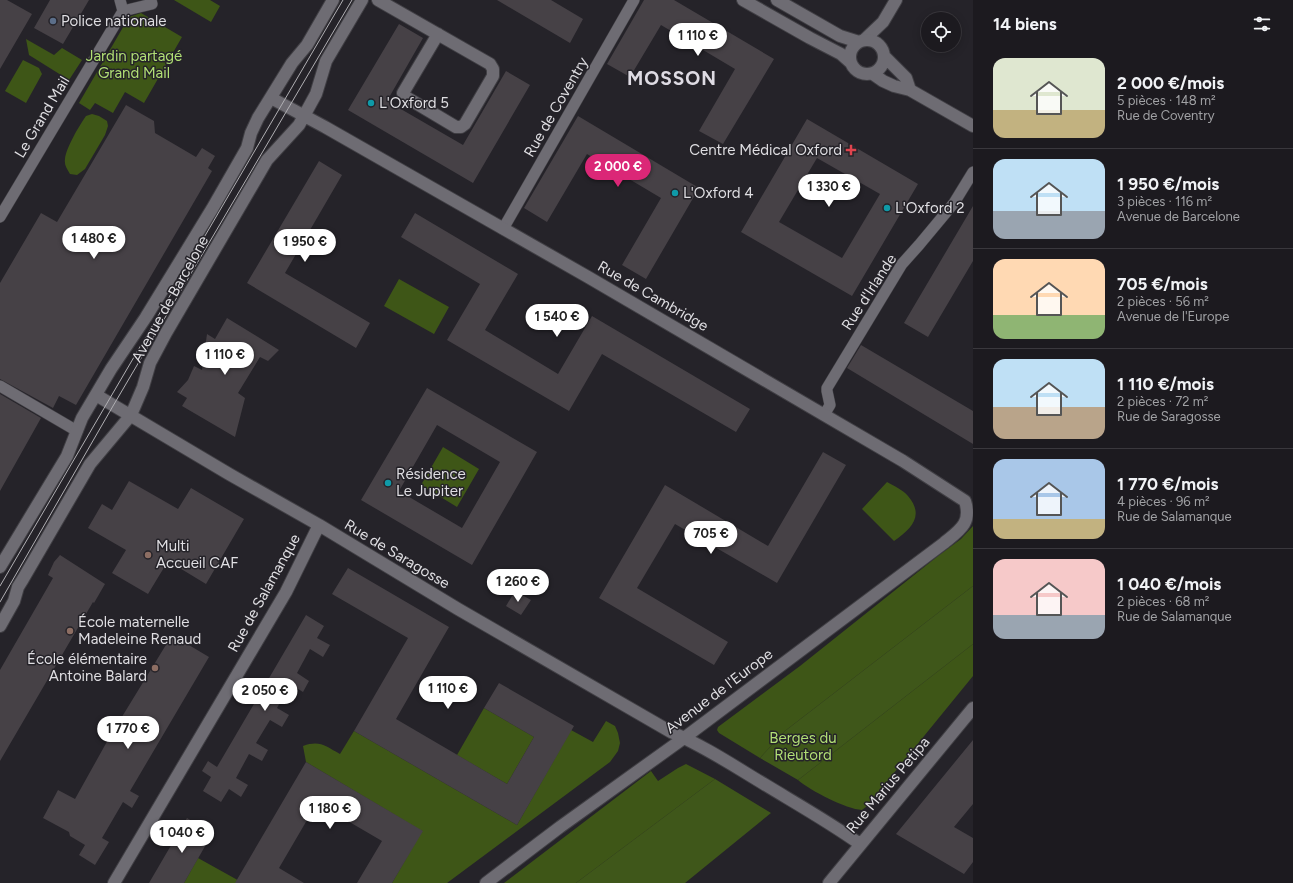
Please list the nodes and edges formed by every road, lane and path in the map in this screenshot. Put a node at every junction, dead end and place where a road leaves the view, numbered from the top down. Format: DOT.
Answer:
graph roads {
  1 [pos="120,0"];
  2 [pos="151,0"];
  3 [pos="333,0"];
  4 [pos="362,0"];
  5 [pos="378,0"];
  6 [pos="634,0"];
  7 [pos="743,0"];
  8 [pos="777,0"];
  9 [pos="896,0"];
  10 [pos="123,11"];
  11 [pos="438,34"];
  12 [pos="862,41"];
  13 [pos="884,56"];
  14 [pos="850,62"];
  15 [pos="873,74"];
  16 [pos="910,90"];
  17 [pos="271,98"];
  18 [pos="305,116"];
  19 [pos="973,126"];
  20 [pos="973,172"];
  21 [pos="0,217"];
  22 [pos="503,229"];
  23 [pos="0,386"];
  24 [pos="96,395"];
  25 [pos="824,415"];
  26 [pos="131,416"];
  27 [pos="77,431"];
  28 [pos="966,519"];
  29 [pos="319,525"];
  30 [pos="0,567"];
  31 [pos="0,626"];
  32 [pos="973,708"];
  33 [pos="684,738"];
  34 [pos="860,844"];
  35 [pos="114,883"];
  36 [pos="486,883"];
  37 [pos="829,883"];
  1 -- 10 [label="street"];
  2 -- 10 [label="street"];
  3 -- 17 [label="street, Avenue de Barcelone"];
  4 -- 18 [label="street, Avenue de Barcelone"];
  5 -- 11 [label="street"];
  6 -- 22 [label="street, Rue de Coventry"];
  7 -- 14 [label="street"];
  8 -- 12 [label="street"];
  9 -- 12 [label="street"];
  10 -- 21 [label="street, Le Grand Mail"];
  11 -- 11 [label="street"];
  12 -- 13 [label="street"];
  12 -- 14 [label="street"];
  13 -- 15 [label="street"];
  13 -- 16 [label="street"];
  14 -- 15 [label="street"];
  15 -- 16 [label="street"];
  16 -- 19 [label="street"];
  17 -- 18 [label="street"];
  17 -- 24 [label="street, Avenue de Barcelone"];
  18 -- 22 [label="street, Rue de Cambridge"];
  18 -- 26 [label="street, Avenue de Barcelone"];
  20 -- 25 [label="street, Rue d'Irlande"];
  22 -- 25 [label="street, Rue de Cambridge"];
  23 -- 27 [label="street"];
  24 -- 26 [label="street, Rue de Saragosse"];
  24 -- 27 [label="street, Avenue de Barcelone"];
  25 -- 28 [label="street, Rue de Cambridge"];
  26 -- 29 [label="street, Rue de Saragosse"];
  26 -- 31 [label="street, Avenue de Barcelone"];
  27 -- 30 [label="street, Avenue de Barcelone"];
  28 -- 33 [label="street, Avenue de l'Europe"];
  29 -- 33 [label="street, Rue de Saragosse"];
  29 -- 35 [label="street, Rue de Salamanque"];
  32 -- 34 [label="street, Rue Marius Petipa"];
  33 -- 34 [label="street, Rue de Saragosse"];
  33 -- 36 [label="street, Avenue de l'Europe"];
  34 -- 37 [label="street, Rue Marius Petipa"];
}
